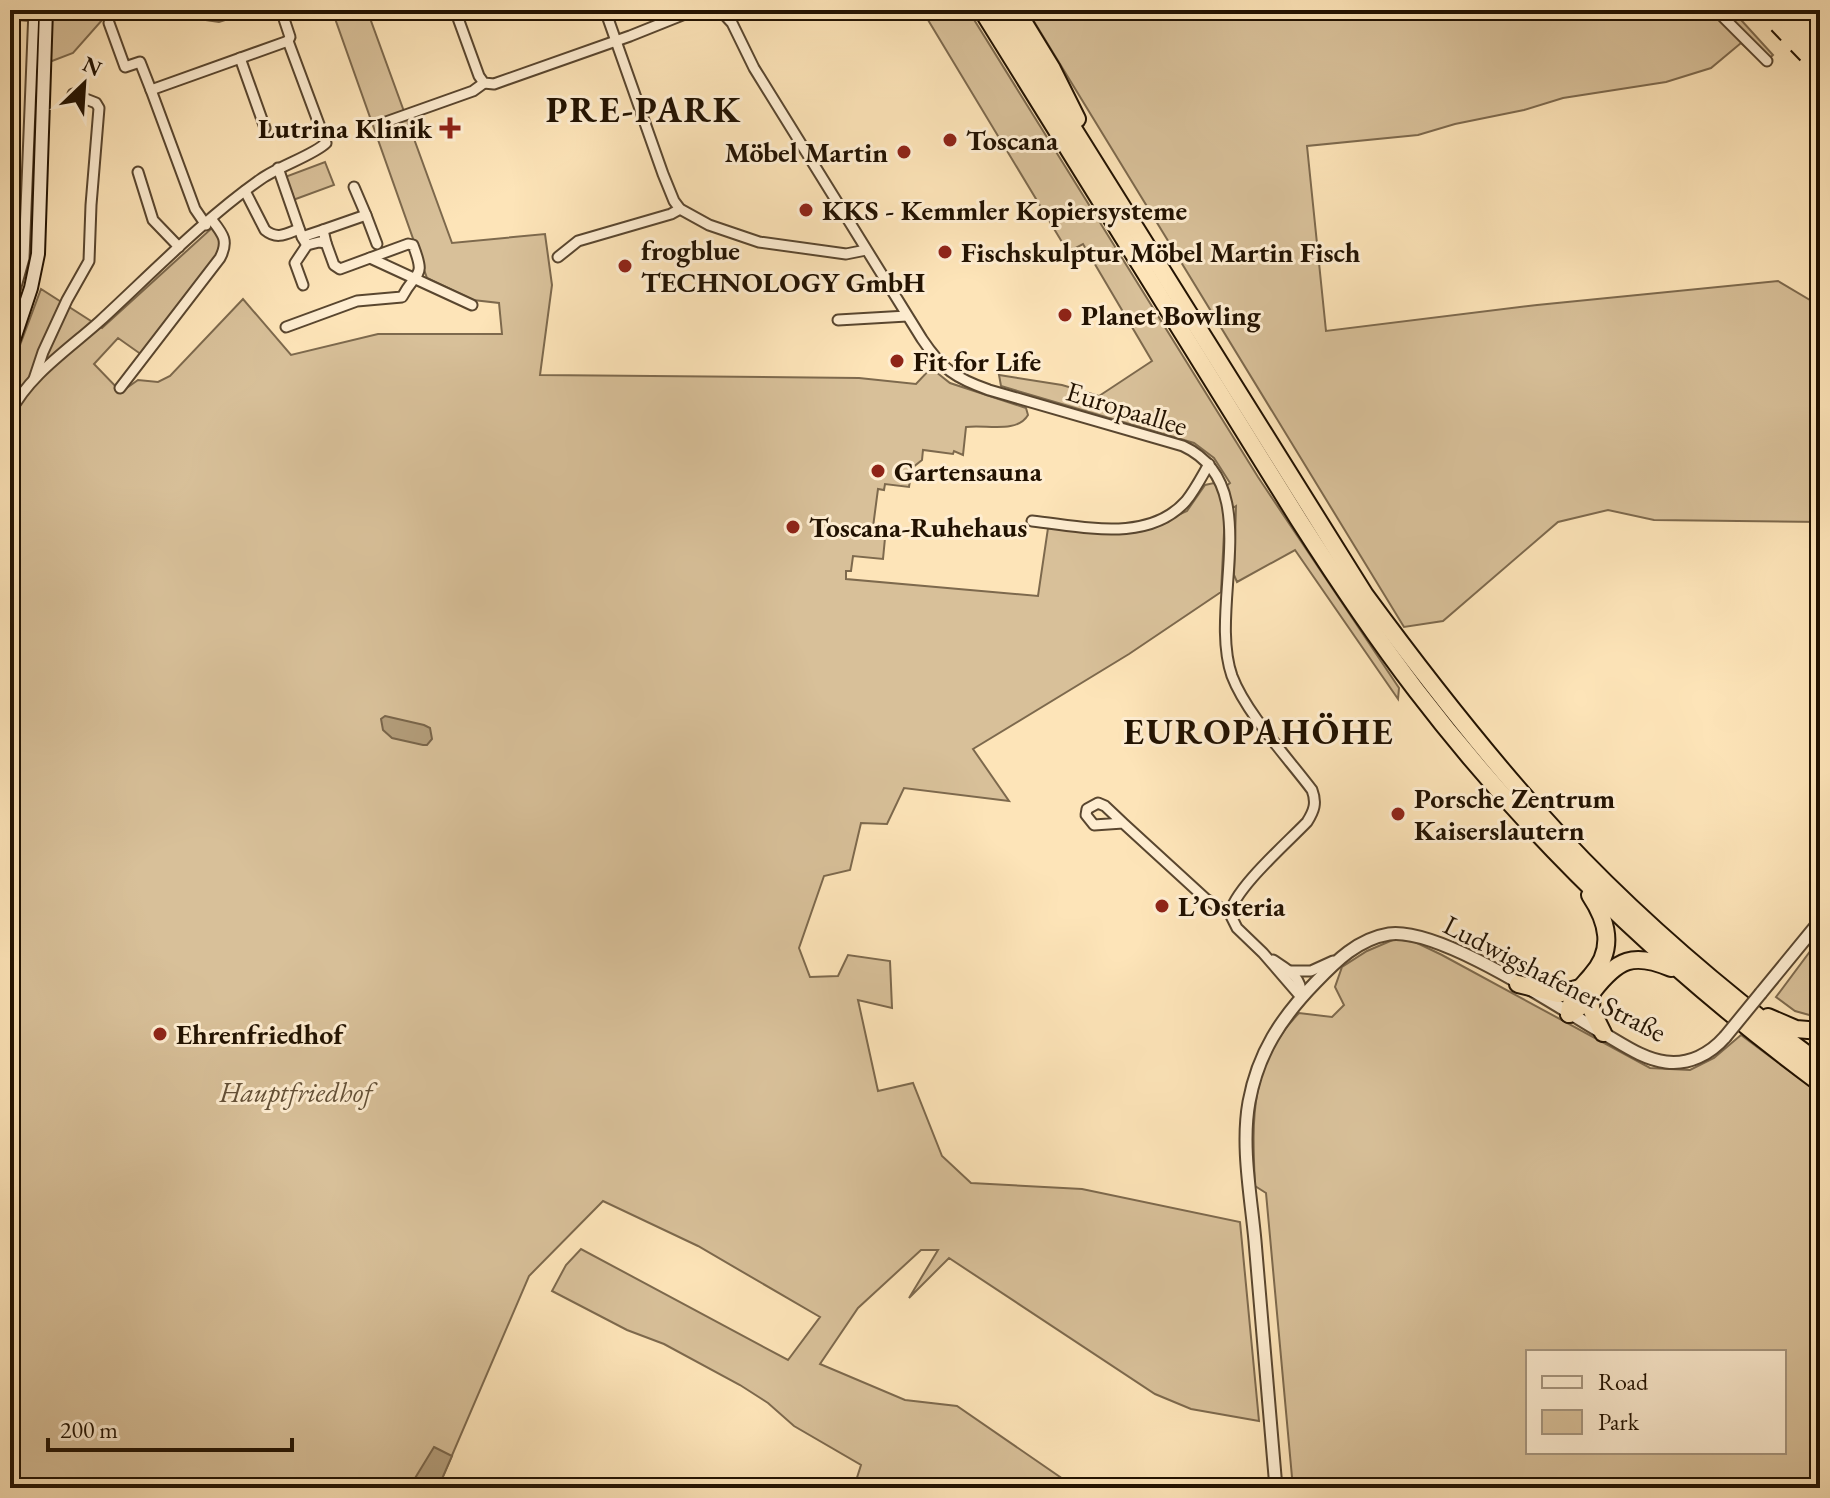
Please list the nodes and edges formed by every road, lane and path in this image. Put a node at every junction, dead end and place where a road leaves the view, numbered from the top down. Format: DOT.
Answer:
graph roads {
  1 [pos="281,10"];
  2 [pos="455,10"];
  3 [pos="605,10"];
  4 [pos="695,10"];
  5 [pos="720,10"];
  6 [pos="982,10"];
  7 [pos="999,10"];
  8 [pos="1016,10"];
  9 [pos="1716,10"];
  10 [pos="40,13"];
  11 [pos="10,14"];
  12 [pos="109,23"];
  13 [pos="616,40"];
  14 [pos="288,41"];
  15 [pos="240,58"];
  16 [pos="1767,61"];
  17 [pos="484,83"];
  18 [pos="151,90"];
  19 [pos="73,94"];
  20 [pos="383,123"];
  21 [pos="265,128"];
  22 [pos="1090,158"];
  23 [pos="278,168"];
  24 [pos="138,172"];
  25 [pos="354,187"];
  26 [pos="245,191"];
  27 [pos="680,209"];
  28 [pos="366,215"];
  29 [pos="209,223"];
  30 [pos="323,230"];
  31 [pos="303,237"];
  32 [pos="326,243"];
  33 [pos="377,244"];
  34 [pos="179,247"];
  35 [pos="866,250"];
  36 [pos="558,257"];
  37 [pos="370,258"];
  38 [pos="414,279"];
  39 [pos="303,285"];
  40 [pos="472,305"];
  41 [pos="10,308"];
  42 [pos="907,316"];
  43 [pos="838,320"];
  44 [pos="286,327"];
  45 [pos="10,351"];
  46 [pos="34,379"];
  47 [pos="120,388"];
  48 [pos="10,413"];
  49 [pos="1209,464"];
  50 [pos="1032,521"];
  51 [pos="1123,823"];
  52 [pos="1573,871"];
  53 [pos="1230,914"];
  54 [pos="1820,921"];
  55 [pos="1263,953"];
  56 [pos="1340,958"];
  57 [pos="1287,970"];
  58 [pos="1683,973"];
  59 [pos="1518,984"];
  60 [pos="1587,990"];
  61 [pos="1301,997"];
  62 [pos="1733,997"];
  63 [pos="1569,1014"];
  64 [pos="1820,1031"];
  65 [pos="1603,1033"];
  66 [pos="1820,1064"];
  67 [pos="1820,1083"];
  68 [pos="1276,1488"];
  1 -- 14 [label="street"];
  2 -- 17 [label="street"];
  3 -- 13 [label="street"];
  4 -- 13 [label="street"];
  5 -- 35 [label="street, Europaallee"];
  6 -- 52 [label="highway"];
  7 -- 22 [label="highway"];
  8 -- 22 [label="highway"];
  9 -- 16 [label="street"];
  10 -- 11 [label="street"];
  10 -- 41 [label="street"];
  10 -- 45 [label="main road"];
  12 -- 18 [label="street"];
  13 -- 17 [label="street"];
  13 -- 27 [label="street"];
  14 -- 15 [label="street"];
  14 -- 23 [label="street"];
  15 -- 18 [label="street"];
  15 -- 21 [label="street"];
  17 -- 20 [label="street"];
  18 -- 29 [label="street"];
  19 -- 46 [label="street"];
  22 -- 62 [label="highway"];
  23 -- 26 [label="street"];
  23 -- 31 [label="street"];
  24 -- 34 [label="street"];
  25 -- 28 [label="street"];
  26 -- 29 [label="street"];
  26 -- 31 [label="street"];
  27 -- 35 [label="street"];
  27 -- 36 [label="street"];
  28 -- 30 [label="street"];
  28 -- 33 [label="street"];
  29 -- 34 [label="street"];
  29 -- 47 [label="street"];
  30 -- 31 [label="street"];
  30 -- 32 [label="street"];
  31 -- 32 [label="street"];
  31 -- 39 [label="street"];
  32 -- 37 [label="street"];
  34 -- 46 [label="street"];
  35 -- 42 [label="street, Europaallee"];
  37 -- 38 [label="street"];
  37 -- 38 [label="street"];
  38 -- 40 [label="street"];
  38 -- 44 [label="street"];
  42 -- 43 [label="street"];
  42 -- 49 [label="street, Europaallee"];
  46 -- 48 [label="street"];
  49 -- 50 [label="street"];
  49 -- 53 [label="street, Europaallee"];
  51 -- 53 [label="street"];
  52 -- 58 [label="highway"];
  52 -- 60 [label="highway"];
  53 -- 55 [label="street"];
  54 -- 65 [label="street, Ludwigshafener Straße, bridge"];
  55 -- 57 [label="street"];
  55 -- 61 [label="street"];
  56 -- 57 [label="street"];
  56 -- 59 [label="street, Ludwigshafener Straße"];
  56 -- 61 [label="street, Ludwigshafener Straße"];
  57 -- 61 [label="street"];
  58 -- 60 [label="highway"];
  58 -- 67 [label="highway"];
  59 -- 60 [label="highway"];
  59 -- 63 [label="street, Ludwigshafener Straße"];
  60 -- 63 [label="highway"];
  60 -- 65 [label="highway"];
  61 -- 68 [label="street, Ludwigshafener Straße"];
  62 -- 64 [label="highway"];
  62 -- 66 [label="highway"];
  63 -- 65 [label="street, Ludwigshafener Straße"];
}
